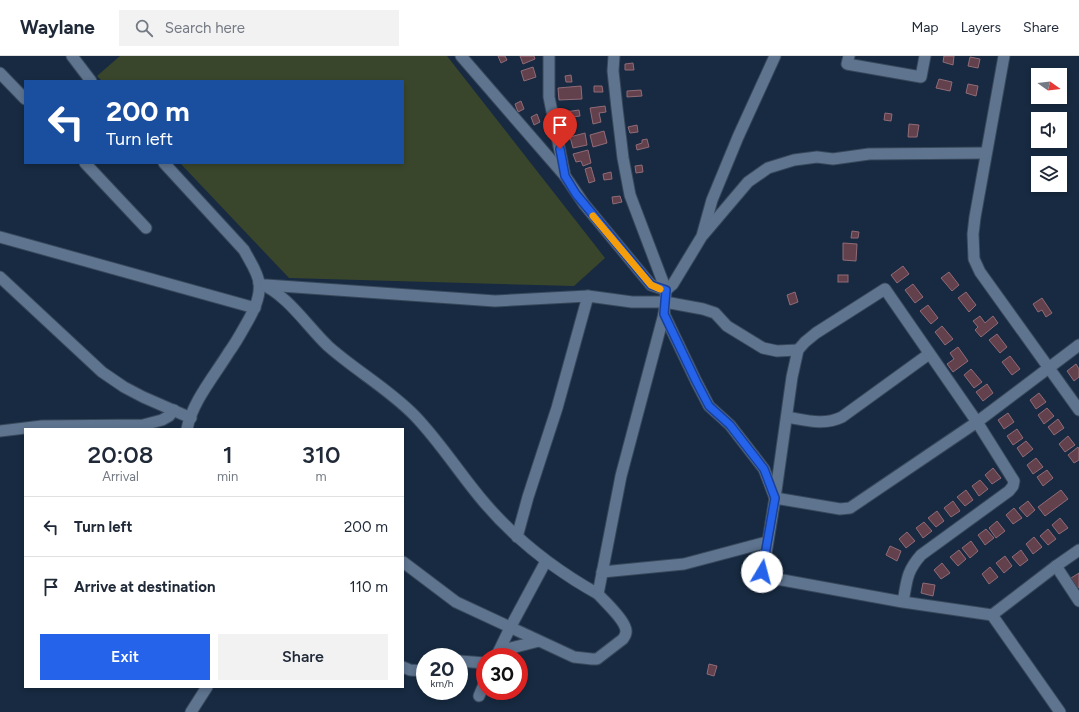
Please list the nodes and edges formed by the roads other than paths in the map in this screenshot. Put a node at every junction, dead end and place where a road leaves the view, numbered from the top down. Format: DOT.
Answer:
graph roads {
  1 [pos="72,56"];
  2 [pos="461,56"];
  3 [pos="549,56"];
  4 [pos="614,56"];
  5 [pos="775,56"];
  6 [pos="849,56"];
  7 [pos="926,56"];
  8 [pos="1004,56"];
  9 [pos="0,73"];
  10 [pos="90,80"];
  11 [pos="24,98"];
  12 [pos="986,153"];
  13 [pos="86,164"];
  14 [pos="165,164"];
  15 [pos="565,176"];
  16 [pos="146,228"];
  17 [pos="702,236"];
  18 [pos="0,237"];
  19 [pos="0,277"];
  20 [pos="263,284"];
  21 [pos="666,290"];
  22 [pos="588,296"];
  23 [pos="665,302"];
  24 [pos="254,308"];
  25 [pos="664,314"];
  26 [pos="1079,345"];
  27 [pos="798,350"];
  28 [pos="929,354"];
  29 [pos="1049,368"];
  30 [pos="174,410"];
  31 [pos="1079,410"];
  32 [pos="191,418"];
  33 [pos="787,418"];
  34 [pos="977,422"];
  35 [pos="83,427"];
  36 [pos="187,428"];
  37 [pos="0,431"];
  38 [pos="775,498"];
  39 [pos="517,537"];
  40 [pos="767,542"];
  41 [pos="1079,550"];
  42 [pos="546,561"];
  43 [pos="404,563"];
  44 [pos="1056,566"];
  45 [pos="602,572"];
  46 [pos="598,594"];
  47 [pos="1079,601"];
  48 [pos="903,602"];
  49 [pos="992,615"];
  50 [pos="510,628"];
  51 [pos="539,641"];
  52 [pos="500,648"];
  53 [pos="516,648"];
  54 [pos="404,667"];
  55 [pos="416,670"];
  56 [pos="206,688"];
  57 [pos="191,712"];
  58 [pos="1060,712"];
  1 -- 10 [label="street"];
  2 -- 15 [label="street"];
  3 -- 15 [label="street"];
  4 -- 21 [label="street"];
  5 -- 17 [label="street"];
  6 -- 7 [label="street"];
  8 -- 12 [label="street"];
  9 -- 11 [label="street"];
  12 -- 17 [label="street"];
  12 -- 29 [label="street"];
  13 -- 16 [label="street"];
  14 -- 20 [label="street"];
  15 -- 21 [label="street"];
  17 -- 21 [label="street"];
  18 -- 24 [label="street"];
  19 -- 30 [label="street"];
  20 -- 22 [label="street"];
  20 -- 24 [label="street"];
  20 -- 39 [label="street"];
  21 -- 23 [label="street"];
  22 -- 23 [label="street"];
  22 -- 39 [label="street"];
  23 -- 25 [label="street"];
  23 -- 27 [label="street"];
  24 -- 32 [label="street"];
  25 -- 38 [label="street"];
  25 -- 45 [label="street"];
  26 -- 29 [label="street"];
  27 -- 28 [label="street"];
  27 -- 33 [label="street"];
  28 -- 33 [label="street"];
  28 -- 34 [label="street"];
  29 -- 31 [label="street"];
  29 -- 34 [label="street"];
  30 -- 32 [label="street"];
  30 -- 35 [label="street"];
  32 -- 36 [label="street"];
  33 -- 38 [label="street"];
  34 -- 38 [label="street"];
  34 -- 48 [label="street"];
  35 -- 37 [label="street"];
  38 -- 40 [label="street"];
  39 -- 42 [label="street"];
  40 -- 45 [label="street"];
  40 -- 48 [label="street"];
  41 -- 44 [label="street"];
  42 -- 46 [label="street"];
  42 -- 50 [label="street"];
  43 -- 50 [label="street"];
  44 -- 47 [label="street"];
  44 -- 49 [label="street"];
  45 -- 46 [label="street"];
  46 -- 51 [label="street"];
  48 -- 49 [label="street"];
  49 -- 58 [label="street"];
  50 -- 51 [label="street"];
  50 -- 52 [label="street"];
  51 -- 53 [label="street"];
  54 -- 55 [label="street"];
  56 -- 57 [label="street"];
}
